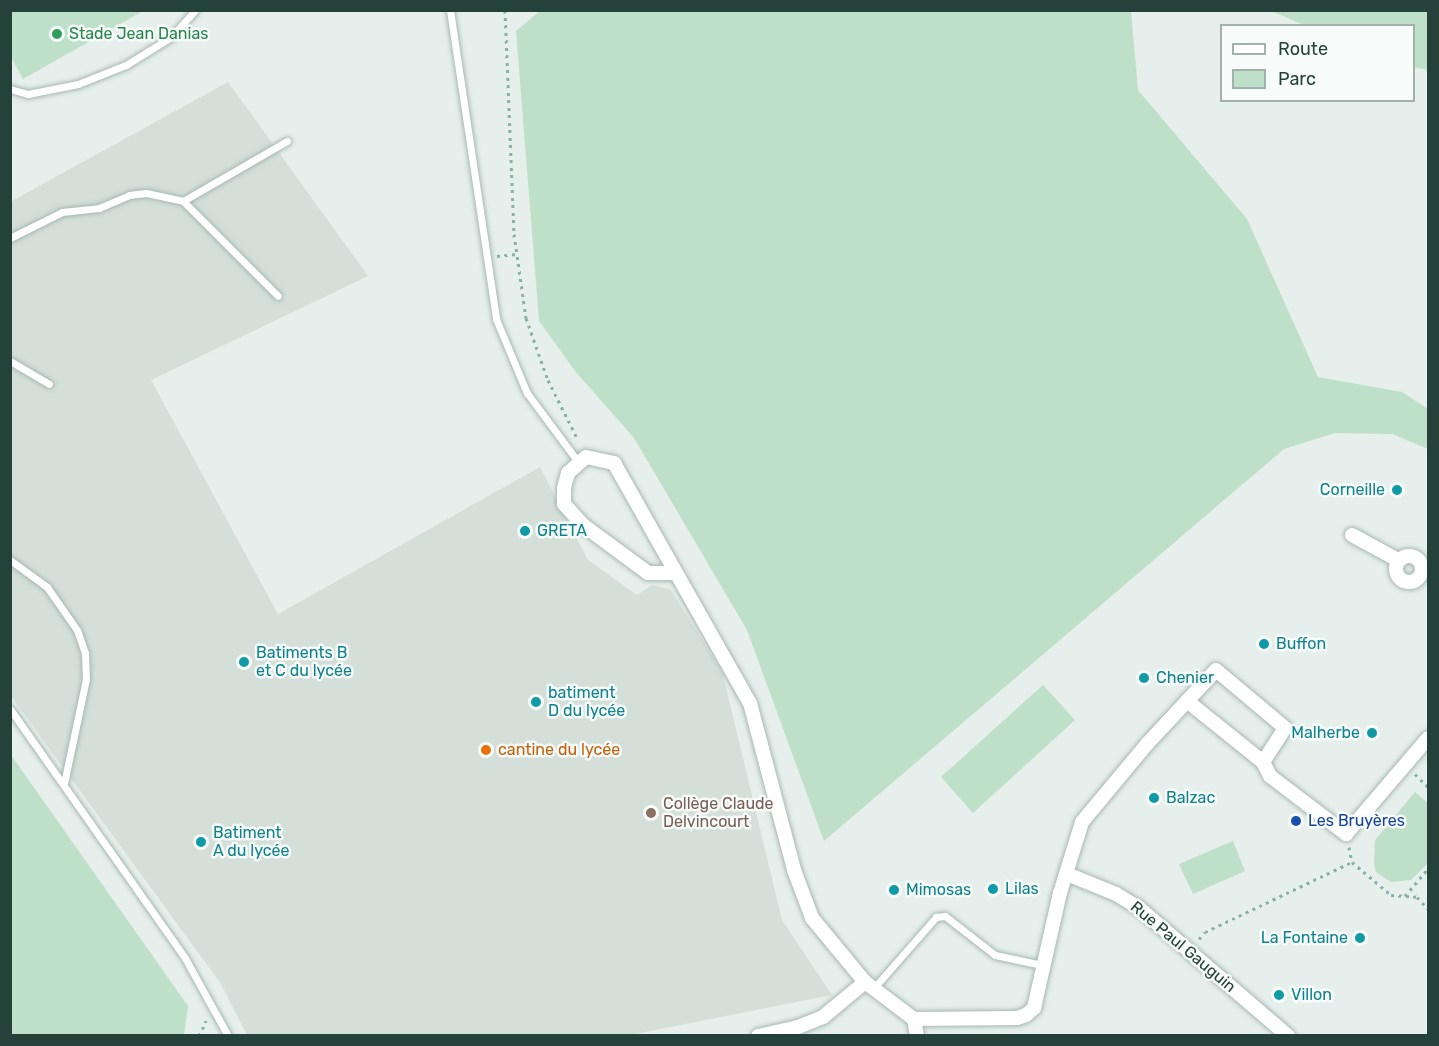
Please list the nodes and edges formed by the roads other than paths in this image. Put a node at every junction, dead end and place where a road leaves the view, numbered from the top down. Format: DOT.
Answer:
graph roads {
  1 [pos="195,10"];
  2 [pos="450,10"];
  3 [pos="10,89"];
  4 [pos="287,141"];
  5 [pos="183,201"];
  6 [pos="10,238"];
  7 [pos="278,296"];
  8 [pos="10,361"];
  9 [pos="49,384"];
  10 [pos="582,460"];
  11 [pos="1352,535"];
  12 [pos="10,560"];
  13 [pos="1398,560"];
  14 [pos="675,573"];
  15 [pos="1424,578"];
  16 [pos="1187,701"];
  17 [pos="10,709"];
  18 [pos="1428,738"];
  19 [pos="1263,762"];
  20 [pos="64,783"];
  21 [pos="1067,874"];
  22 [pos="1042,965"];
  23 [pos="869,986"];
  24 [pos="915,1019"];
  25 [pos="228,1035"];
  26 [pos="758,1035"];
  27 [pos="917,1035"];
  28 [pos="1288,1035"];
  1 -- 3 [label="lane"];
  2 -- 10 [label="lane"];
  4 -- 5 [label="lane"];
  5 -- 6 [label="lane"];
  5 -- 7 [label="lane"];
  8 -- 9 [label="lane"];
  10 -- 14 [label="street"];
  10 -- 14 [label="street"];
  11 -- 13 [label="street"];
  12 -- 20 [label="lane"];
  13 -- 15 [label="street"];
  13 -- 15 [label="street"];
  14 -- 23 [label="street"];
  16 -- 19 [label="street"];
  16 -- 19 [label="street"];
  16 -- 21 [label="street"];
  17 -- 20 [label="lane"];
  18 -- 19 [label="street"];
  20 -- 25 [label="lane"];
  21 -- 22 [label="street"];
  21 -- 28 [label="street, Rue Paul Gauguin"];
  22 -- 23 [label="lane"];
  22 -- 24 [label="street"];
  23 -- 24 [label="street"];
  23 -- 26 [label="street"];
  24 -- 27 [label="street"];
}
